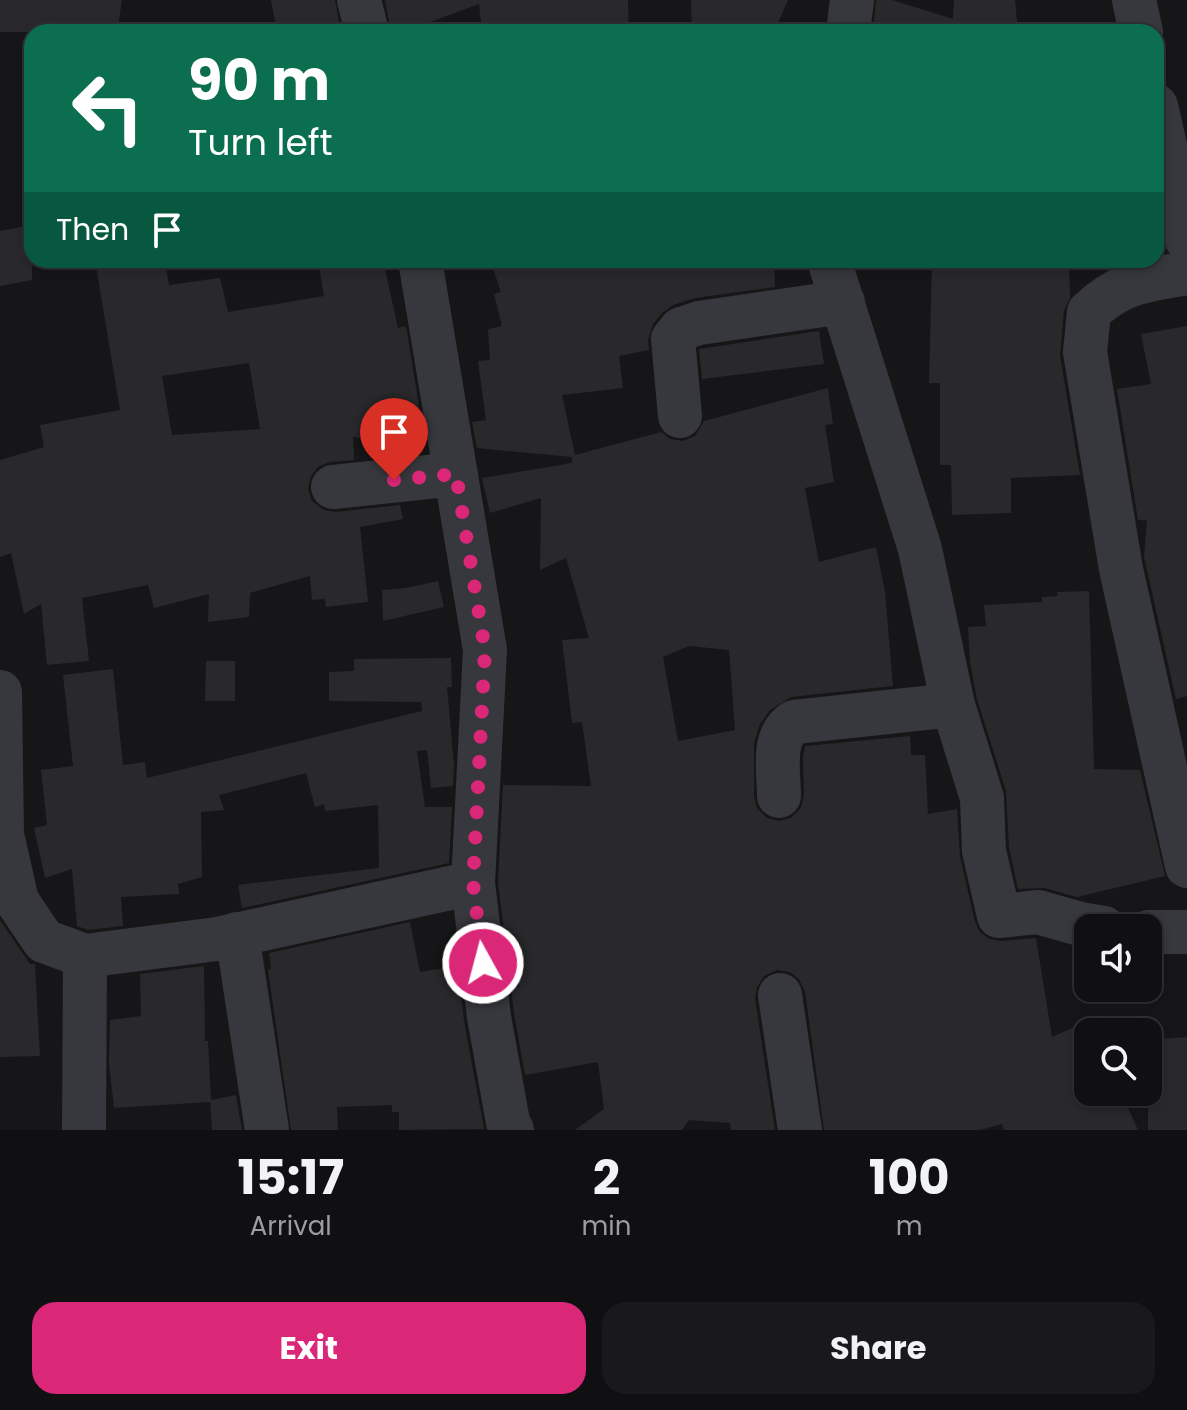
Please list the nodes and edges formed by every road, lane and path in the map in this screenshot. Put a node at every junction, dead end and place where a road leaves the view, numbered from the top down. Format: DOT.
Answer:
graph roads {
  1 [pos="359,0"];
  2 [pos="852,0"];
  3 [pos="1134,0"];
  4 [pos="365,24"];
  5 [pos="849,24"];
  6 [pos="1139,24"];
  7 [pos="1164,141"];
  8 [pos="1187,240"];
  9 [pos="421,268"];
  10 [pos="832,268"];
  11 [pos="1187,273"];
  12 [pos="843,302"];
  13 [pos="680,416"];
  14 [pos="456,474"];
  15 [pos="333,487"];
  16 [pos="0,692"];
  17 [pos="953,705"];
  18 [pos="779,796"];
  19 [pos="1187,866"];
  20 [pos="473,883"];
  21 [pos="9,902"];
  22 [pos="1074,922"];
  23 [pos="1162,932"];
  24 [pos="1187,932"];
  25 [pos="237,934"];
  26 [pos="85,956"];
  27 [pos="780,995"];
  28 [pos="84,1130"];
  29 [pos="267,1130"];
  30 [pos="512,1130"];
  31 [pos="800,1130"];
  1 -- 4 [label="street"];
  2 -- 5 [label="street"];
  3 -- 6 [label="street"];
  7 -- 8 [label="street"];
  9 -- 14 [label="street"];
  10 -- 12 [label="street"];
  11 -- 19 [label="street"];
  12 -- 13 [label="street"];
  12 -- 17 [label="street"];
  14 -- 15 [label="street"];
  14 -- 20 [label="street"];
  16 -- 21 [label="street"];
  17 -- 18 [label="street"];
  17 -- 22 [label="street"];
  20 -- 25 [label="street"];
  20 -- 30 [label="street"];
  21 -- 26 [label="street"];
  23 -- 24 [label="street"];
  25 -- 26 [label="street"];
  25 -- 29 [label="street"];
  26 -- 28 [label="street"];
  27 -- 31 [label="street"];
}
